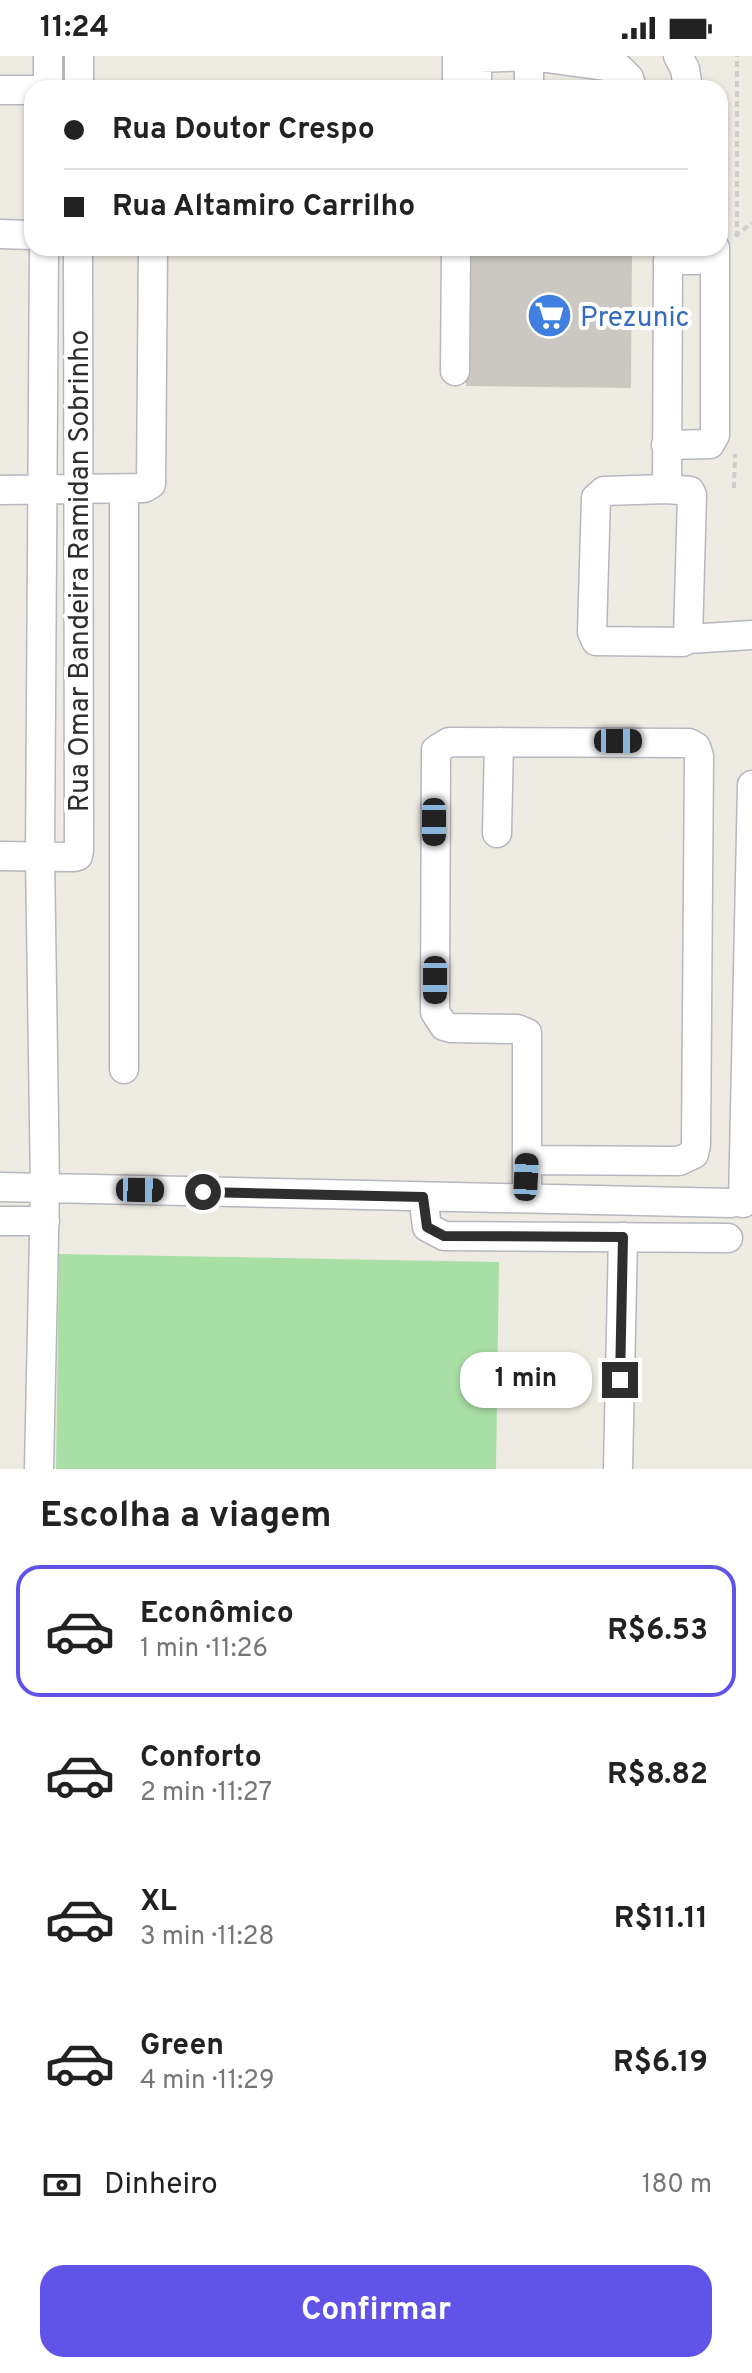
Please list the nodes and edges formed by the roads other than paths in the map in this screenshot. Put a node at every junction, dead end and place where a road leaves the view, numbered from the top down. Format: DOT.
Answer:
graph roads {
  1 [pos="48,56"];
  2 [pos="79,56"];
  3 [pos="457,56"];
  4 [pos="528,56"];
  5 [pos="678,56"];
  6 [pos="699,56"];
  7 [pos="48,80"];
  8 [pos="79,80"];
  9 [pos="457,80"];
  10 [pos="477,80"];
  11 [pos="529,80"];
  12 [pos="630,80"];
  13 [pos="687,80"];
  14 [pos="706,80"];
  15 [pos="0,90"];
  16 [pos="24,90"];
  17 [pos="44,256"];
  18 [pos="78,256"];
  19 [pos="153,256"];
  20 [pos="456,256"];
  21 [pos="705,256"];
  22 [pos="715,256"];
  23 [pos="455,371"];
  24 [pos="666,445"];
  25 [pos="124,489"];
  26 [pos="667,489"];
  27 [pos="0,490"];
  28 [pos="43,490"];
  29 [pos="77,490"];
  30 [pos="752,635"];
  31 [pos="688,639"];
  32 [pos="499,742"];
  33 [pos="752,785"];
  34 [pos="497,833"];
  35 [pos="0,856"];
  36 [pos="40,856"];
  37 [pos="124,1069"];
  38 [pos="527,1160"];
  39 [pos="0,1187"];
  40 [pos="45,1188"];
  41 [pos="423,1197"];
  42 [pos="527,1198"];
  43 [pos="742,1205"];
  44 [pos="0,1221"];
  45 [pos="45,1221"];
  46 [pos="740,1236"];
  47 [pos="623,1237"];
  48 [pos="39,1469"];
  49 [pos="618,1469"];
  1 -- 7 [label="street"];
  2 -- 8 [label="street"];
  3 -- 9 [label="street"];
  4 -- 10 [label="street"];
  4 -- 11 [label="street"];
  4 -- 12 [label="street"];
  5 -- 13 [label="street"];
  6 -- 14 [label="street"];
  15 -- 16 [label="street"];
  17 -- 28 [label="street, Rua Omar Bandeira Ramidan Sobrinho"];
  18 -- 29 [label="street, Rua Omar Bandeira Ramidan Sobrinho"];
  19 -- 25 [label="street"];
  20 -- 23 [label="street"];
  21 -- 24 [label="street"];
  22 -- 24 [label="street"];
  24 -- 26 [label="street"];
  25 -- 29 [label="street"];
  25 -- 37 [label="street"];
  26 -- 31 [label="street"];
  26 -- 31 [label="street"];
  27 -- 28 [label="street"];
  28 -- 29 [label="street"];
  28 -- 36 [label="street, Rua Omar Bandeira Ramidan Sobrinho"];
  29 -- 36 [label="street, Rua Omar Bandeira Ramidan Sobrinho"];
  30 -- 31 [label="street"];
  32 -- 34 [label="street"];
  32 -- 38 [label="street"];
  32 -- 38 [label="street"];
  33 -- 43 [label="street"];
  35 -- 36 [label="street"];
  36 -- 40 [label="street, Rua Omar Bandeira Ramidan Sobrinho"];
  38 -- 42 [label="street"];
  39 -- 40 [label="street"];
  40 -- 41 [label="street"];
  40 -- 45 [label="street, Rua Omar Bandeira Ramidan Sobrinho"];
  41 -- 42 [label="street"];
  41 -- 47 [label="street"];
  42 -- 43 [label="street"];
  43 -- 46 [label="street"];
  44 -- 45 [label="street"];
  45 -- 48 [label="street, Rua Omar Bandeira Ramidan Sobrinho"];
  46 -- 47 [label="street"];
  47 -- 49 [label="street"];
}
